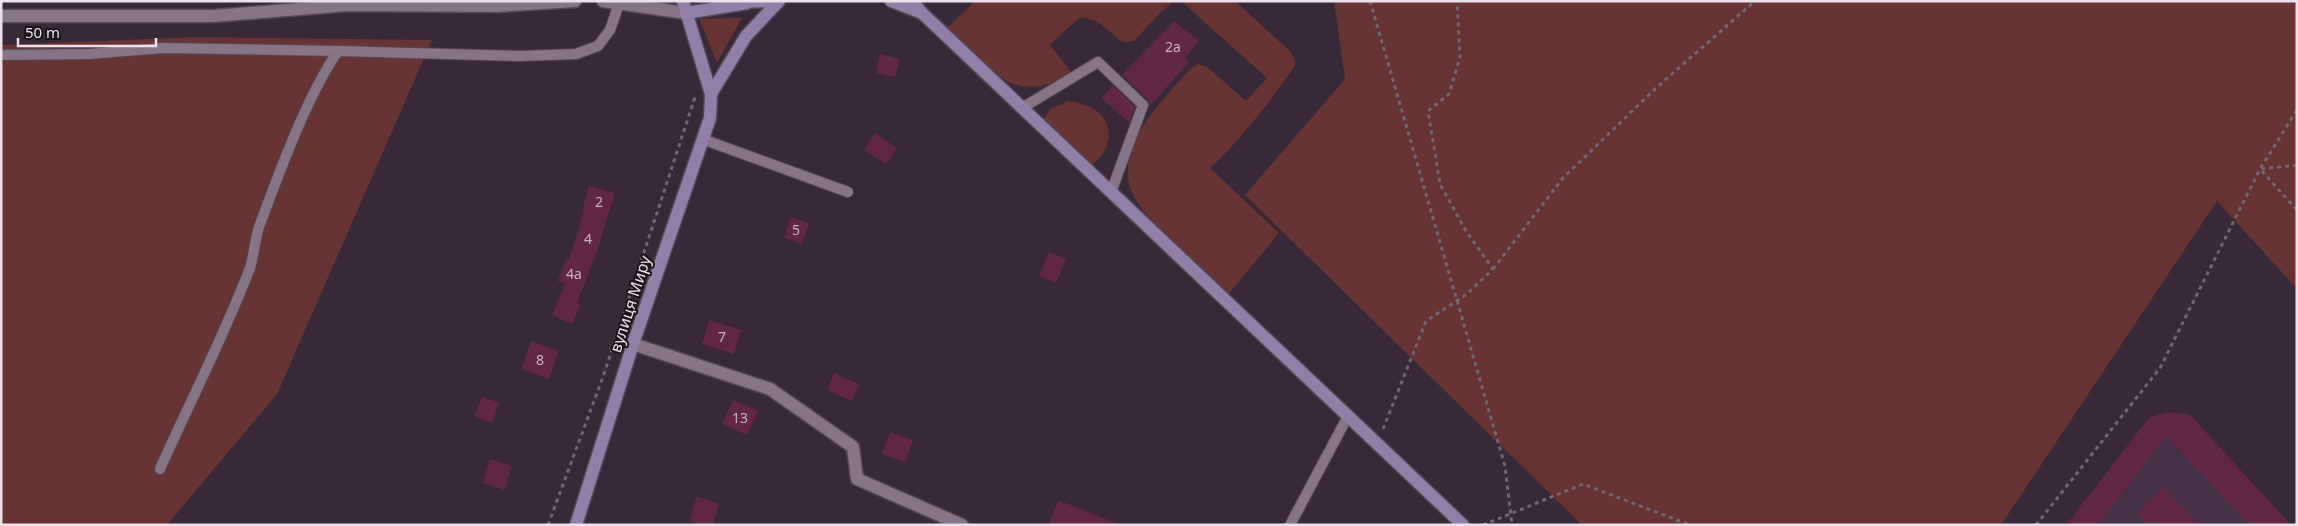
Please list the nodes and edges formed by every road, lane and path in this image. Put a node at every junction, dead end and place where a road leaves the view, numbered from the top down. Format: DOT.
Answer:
graph roads {
  1 [pos="575,1"];
  2 [pos="603,1"];
  3 [pos="734,1"];
  4 [pos="768,1"];
  5 [pos="779,1"];
  6 [pos="891,1"];
  7 [pos="912,1"];
  8 [pos="1370,1"];
  9 [pos="1457,1"];
  10 [pos="1754,1"];
  11 [pos="747,3"];
  12 [pos="619,4"];
  13 [pos="684,7"];
  14 [pos="922,12"];
  15 [pos="1,16"];
  16 [pos="338,51"];
  17 [pos="1,55"];
  18 [pos="712,94"];
  19 [pos="695,96"];
  20 [pos="1022,108"];
  21 [pos="2297,110"];
  22 [pos="702,139"];
  23 [pos="2297,165"];
  24 [pos="2260,169"];
  25 [pos="848,192"];
  26 [pos="1111,192"];
  27 [pos="2297,210"];
  28 [pos="1493,269"];
  29 [pos="633,344"];
  30 [pos="1348,416"];
  31 [pos="1377,443"];
  32 [pos="160,469"];
  33 [pos="1511,514"];
  34 [pos="548,525"];
  35 [pos="576,525"];
  36 [pos="962,525"];
  37 [pos="1290,525"];
  38 [pos="1463,525"];
  39 [pos="1483,525"];
  40 [pos="1512,525"];
  41 [pos="1690,525"];
  42 [pos="2036,525"];
  1 -- 15 [label="street"];
  2 -- 12 [label="street"];
  3 -- 11 [label="street"];
  4 -- 11 [label="street"];
  5 -- 18 [label="street"];
  6 -- 14 [label="street"];
  7 -- 14 [label="street"];
  8 -- 33 [label="path"];
  9 -- 28 [label="path"];
  10 -- 28 [label="path"];
  11 -- 13 [label="street"];
  12 -- 13 [label="street"];
  12 -- 16 [label="lane"];
  13 -- 18 [label="street"];
  14 -- 20 [label="street"];
  16 -- 17 [label="lane"];
  16 -- 32 [label="lane"];
  18 -- 22 [label="street, вулиця Миру"];
  19 -- 34 [label="path"];
  20 -- 26 [label="street"];
  20 -- 26 [label="lane"];
  21 -- 24 [label="path"];
  22 -- 25 [label="lane"];
  22 -- 29 [label="street, вулиця Миру"];
  23 -- 24 [label="path"];
  24 -- 27 [label="path"];
  24 -- 42 [label="path"];
  26 -- 30 [label="street"];
  28 -- 31 [label="path"];
  29 -- 35 [label="street, вулиця Миру"];
  29 -- 36 [label="street"];
  30 -- 31 [label="street"];
  30 -- 37 [label="lane"];
  31 -- 38 [label="street"];
  33 -- 39 [label="path"];
  33 -- 40 [label="path"];
  33 -- 41 [label="path"];
}
